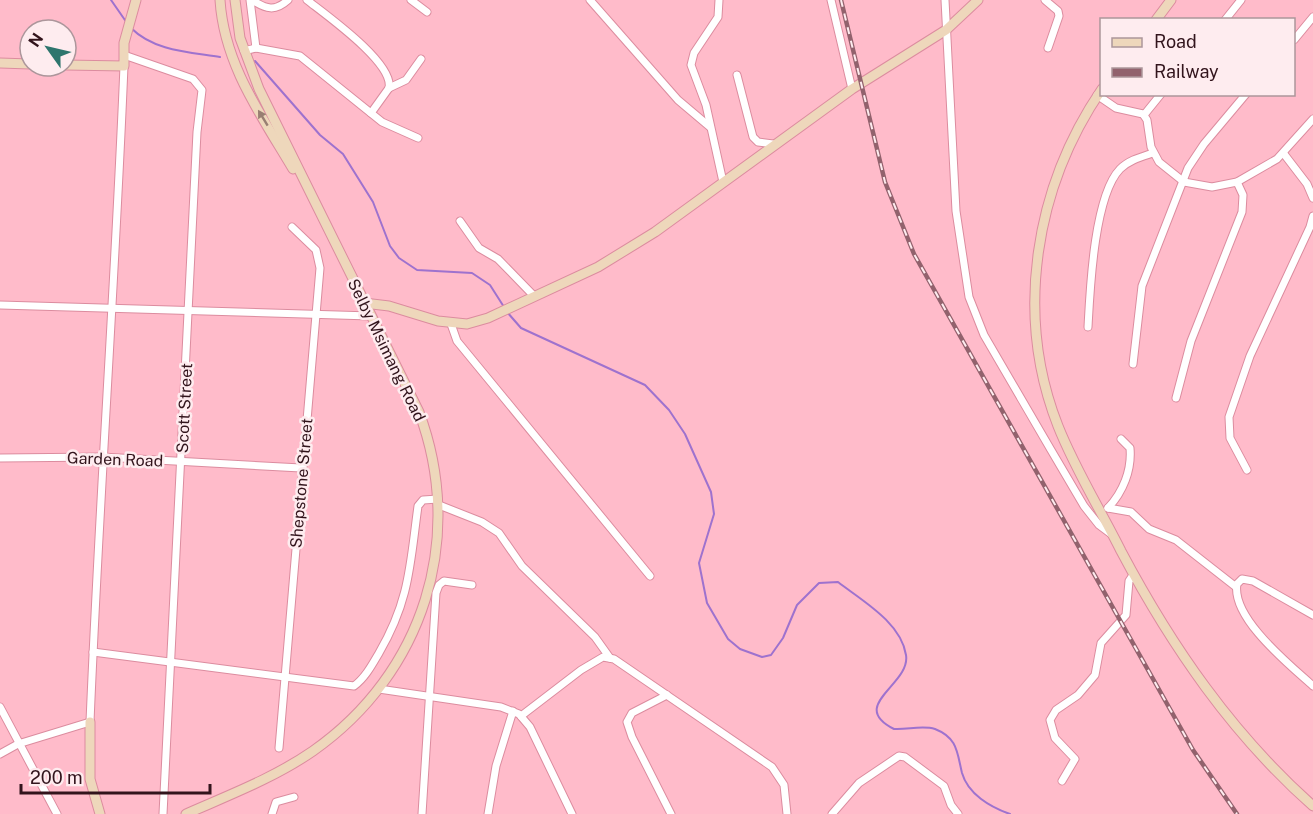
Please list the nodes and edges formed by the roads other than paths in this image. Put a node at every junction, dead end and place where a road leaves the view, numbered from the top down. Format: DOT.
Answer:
graph roads {
  1 [pos="136,0"];
  2 [pos="220,0"];
  3 [pos="235,0"];
  4 [pos="251,0"];
  5 [pos="288,0"];
  6 [pos="307,0"];
  7 [pos="411,0"];
  8 [pos="590,0"];
  9 [pos="719,0"];
  10 [pos="831,0"];
  11 [pos="945,0"];
  12 [pos="978,0"];
  13 [pos="1045,0"];
  14 [pos="1171,0"];
  15 [pos="1241,0"];
  16 [pos="427,12"];
  17 [pos="1313,17"];
  18 [pos="1158,18"];
  19 [pos="1227,18"];
  20 [pos="946,30"];
  21 [pos="1295,37"];
  22 [pos="256,48"];
  23 [pos="1047,48"];
  24 [pos="244,51"];
  25 [pos="124,55"];
  26 [pos="421,59"];
  27 [pos="0,63"];
  28 [pos="18,64"];
  29 [pos="78,65"];
  30 [pos="124,66"];
  31 [pos="737,75"];
  32 [pos="388,88"];
  33 [pos="852,89"];
  34 [pos="1099,92"];
  35 [pos="1103,96"];
  36 [pos="1159,96"];
  37 [pos="1244,96"];
  38 [pos="371,113"];
  39 [pos="1144,115"];
  40 [pos="1313,119"];
  41 [pos="710,126"];
  42 [pos="418,138"];
  43 [pos="773,144"];
  44 [pos="1153,153"];
  45 [pos="1284,154"];
  46 [pos="723,182"];
  47 [pos="1184,182"];
  48 [pos="1237,183"];
  49 [pos="1313,198"];
  50 [pos="315,204"];
  51 [pos="1313,216"];
  52 [pos="460,221"];
  53 [pos="292,227"];
  54 [pos="530,298"];
  55 [pos="364,303"];
  56 [pos="0,305"];
  57 [pos="113,308"];
  58 [pos="189,312"];
  59 [pos="316,315"];
  60 [pos="371,316"];
  61 [pos="451,324"];
  62 [pos="1088,327"];
  63 [pos="1133,364"];
  64 [pos="1176,398"];
  65 [pos="1121,439"];
  66 [pos="102,457"];
  67 [pos="0,458"];
  68 [pos="182,462"];
  69 [pos="301,468"];
  70 [pos="1247,470"];
  71 [pos="439,502"];
  72 [pos="1104,510"];
  73 [pos="1113,535"];
  74 [pos="1133,575"];
  75 [pos="650,576"];
  76 [pos="472,585"];
  77 [pos="1236,588"];
  78 [pos="422,614"];
  79 [pos="1313,615"];
  80 [pos="435,617"];
  81 [pos="93,652"];
  82 [pos="610,658"];
  83 [pos="170,661"];
  84 [pos="286,676"];
  85 [pos="1313,686"];
  86 [pos="379,689"];
  87 [pos="667,694"];
  88 [pos="428,698"];
  89 [pos="0,707"];
  90 [pos="513,711"];
  91 [pos="521,716"];
  92 [pos="90,722"];
  93 [pos="18,744"];
  94 [pos="279,748"];
  95 [pos="0,754"];
  96 [pos="1062,782"];
  97 [pos="294,797"];
  98 [pos="1313,806"];
  99 [pos="57,814"];
  100 [pos="100,814"];
  101 [pos="163,814"];
  102 [pos="186,814"];
  103 [pos="272,814"];
  104 [pos="422,814"];
  105 [pos="488,814"];
  106 [pos="572,814"];
  107 [pos="671,814"];
  108 [pos="787,814"];
  109 [pos="832,814"];
  110 [pos="958,814"];
  1 -- 25 [label="street"];
  50 -- 2 [label="street, Selby Msimang Road, one-way"];
  3 -- 24 [label="street, Selby Msimang Road"];
  4 -- 5 [label="street"];
  4 -- 22 [label="street"];
  6 -- 32 [label="street"];
  7 -- 16 [label="street"];
  8 -- 41 [label="street"];
  9 -- 41 [label="street"];
  10 -- 33 [label="street"];
  11 -- 20 [label="street"];
  12 -- 20 [label="street"];
  13 -- 23 [label="street"];
  14 -- 18 [label="street"];
  15 -- 19 [label="street"];
  17 -- 21 [label="street"];
  20 -- 33 [label="street"];
  20 -- 73 [label="street"];
  22 -- 24 [label="street"];
  22 -- 38 [label="street"];
  24 -- 50 [label="street, Selby Msimang Road"];
  25 -- 30 [label="street"];
  25 -- 58 [label="street, Scott Street"];
  26 -- 32 [label="street"];
  27 -- 28 [label="street"];
  29 -- 30 [label="street"];
  30 -- 57 [label="street"];
  31 -- 43 [label="street"];
  32 -- 38 [label="street"];
  33 -- 43 [label="street"];
  34 -- 72 [label="street"];
  35 -- 39 [label="street"];
  36 -- 39 [label="street"];
  37 -- 47 [label="street"];
  38 -- 42 [label="street"];
  39 -- 44 [label="street"];
  40 -- 45 [label="street"];
  41 -- 46 [label="street"];
  43 -- 46 [label="street"];
  44 -- 47 [label="street"];
  44 -- 62 [label="street"];
  45 -- 48 [label="street"];
  45 -- 49 [label="street"];
  46 -- 54 [label="street"];
  47 -- 48 [label="street"];
  47 -- 63 [label="street"];
  48 -- 64 [label="street"];
  50 -- 55 [label="street, Selby Msimang Road"];
  51 -- 70 [label="street"];
  52 -- 54 [label="street"];
  53 -- 59 [label="street, Shepstone Street"];
  54 -- 61 [label="street"];
  55 -- 60 [label="street, Selby Msimang Road"];
  55 -- 61 [label="street"];
  56 -- 57 [label="street"];
  57 -- 58 [label="street"];
  57 -- 66 [label="street"];
  58 -- 59 [label="street"];
  58 -- 68 [label="street, Scott Street"];
  59 -- 60 [label="street"];
  59 -- 69 [label="street, Shepstone Street"];
  60 -- 71 [label="street, Selby Msimang Road"];
  61 -- 75 [label="street"];
  65 -- 72 [label="street"];
  66 -- 67 [label="street, Garden Road"];
  66 -- 68 [label="street, Garden Road"];
  66 -- 81 [label="street"];
  68 -- 69 [label="street, Garden Road"];
  68 -- 83 [label="street, Scott Street"];
  69 -- 84 [label="street, Shepstone Street"];
  71 -- 78 [label="street, Selby Msimang Road"];
  71 -- 82 [label="street"];
  71 -- 84 [label="street"];
  72 -- 73 [label="street"];
  72 -- 77 [label="street"];
  73 -- 74 [label="street"];
  74 -- 96 [label="street"];
  74 -- 98 [label="street"];
  76 -- 80 [label="street"];
  77 -- 79 [label="street"];
  77 -- 85 [label="street"];
  78 -- 80 [label="street"];
  78 -- 86 [label="street, Selby Msimang Road"];
  80 -- 88 [label="street"];
  81 -- 83 [label="street"];
  81 -- 92 [label="street"];
  82 -- 87 [label="street"];
  82 -- 91 [label="street"];
  83 -- 84 [label="street"];
  83 -- 101 [label="street, Scott Street"];
  84 -- 94 [label="street, Shepstone Street"];
  86 -- 88 [label="street"];
  86 -- 102 [label="street, Selby Msimang Road"];
  87 -- 107 [label="street"];
  87 -- 108 [label="street"];
  88 -- 90 [label="street"];
  88 -- 104 [label="street"];
  89 -- 93 [label="street"];
  90 -- 91 [label="street"];
  90 -- 105 [label="street"];
  91 -- 106 [label="street"];
  92 -- 93 [label="street"];
  92 -- 100 [label="street"];
  93 -- 95 [label="street"];
  93 -- 99 [label="street"];
  97 -- 103 [label="street"];
  109 -- 110 [label="street"];
}
